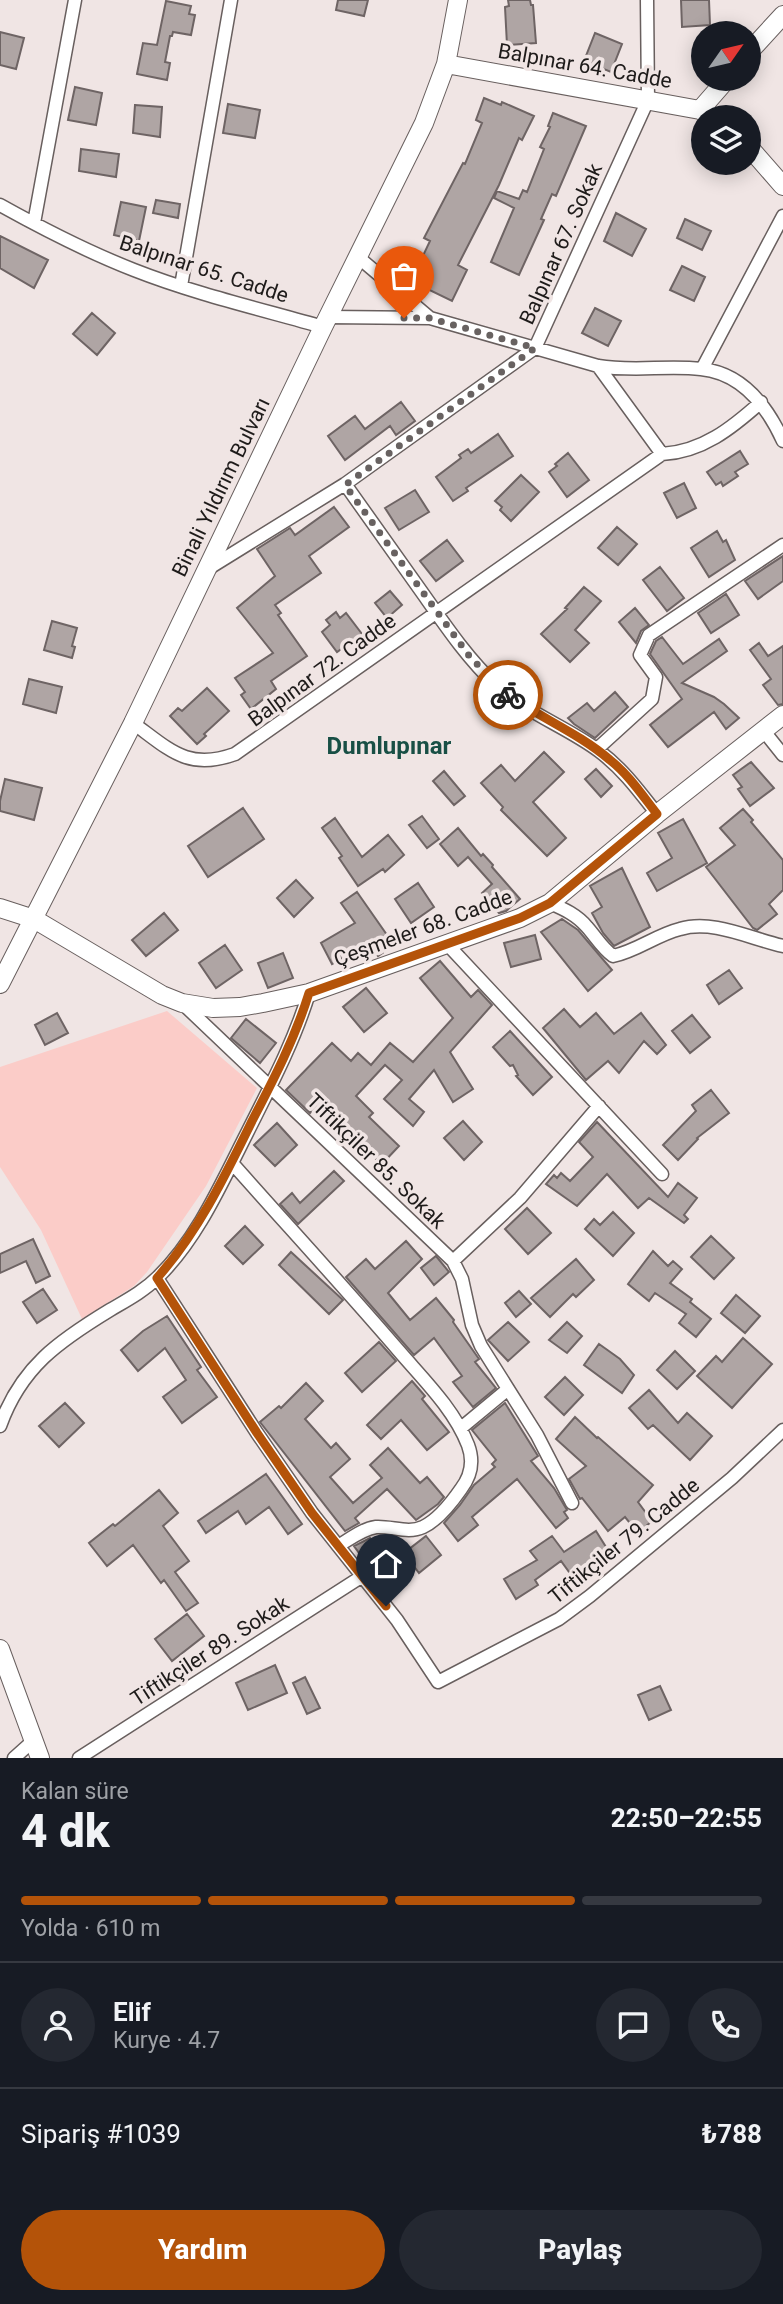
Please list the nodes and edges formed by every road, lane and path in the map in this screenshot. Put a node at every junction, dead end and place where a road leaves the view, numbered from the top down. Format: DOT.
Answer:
graph roads {
  1 [pos="75,0"];
  2 [pos="231,0"];
  3 [pos="458,0"];
  4 [pos="647,0"];
  5 [pos="783,15"];
  6 [pos="761,39"];
  7 [pos="446,64"];
  8 [pos="648,100"];
  9 [pos="691,109"];
  10 [pos="761,161"];
  11 [pos="783,186"];
  12 [pos="0,205"];
  13 [pos="783,216"];
  14 [pos="34,223"];
  15 [pos="358,257"];
  16 [pos="181,286"];
  17 [pos="429,318"];
  18 [pos="326,322"];
  19 [pos="535,348"];
  20 [pos="598,366"];
  21 [pos="702,369"];
  22 [pos="761,402"];
  23 [pos="783,441"];
  24 [pos="662,454"];
  25 [pos="345,485"];
  26 [pos="783,545"];
  27 [pos="206,570"];
  28 [pos="436,612"];
  29 [pos="783,715"];
  30 [pos="133,723"];
  31 [pos="763,730"];
  32 [pos="597,750"];
  33 [pos="783,755"];
  34 [pos="657,814"];
  35 [pos="550,903"];
  36 [pos="0,908"];
  37 [pos="34,919"];
  38 [pos="447,944"];
  39 [pos="783,946"];
  40 [pos="0,984"];
  41 [pos="309,993"];
  42 [pos="182,1003"];
  43 [pos="270,1087"];
  44 [pos="599,1106"];
  45 [pos="232,1163"];
  46 [pos="662,1174"];
  47 [pos="453,1261"];
  48 [pos="157,1278"];
  49 [pos="508,1389"];
  50 [pos="0,1426"];
  51 [pos="461,1428"];
  52 [pos="783,1430"];
  53 [pos="572,1503"];
  54 [pos="338,1546"];
  55 [pos="361,1577"];
  56 [pos="0,1649"];
  57 [pos="33,1741"];
  58 [pos="14,1758"];
  59 [pos="40,1758"];
  60 [pos="79,1758"];
  1 -- 14 [label="street"];
  2 -- 16 [label="street"];
  3 -- 7 [label="street, Binali Yıldırım Bulvarı"];
  4 -- 8 [label="street"];
  5 -- 6 [label="street"];
  7 -- 8 [label="street, Balpınar 64. Cadde"];
  7 -- 15 [label="street, Binali Yıldırım Bulvarı"];
  8 -- 9 [label="street, Balpınar 64. Cadde"];
  8 -- 19 [label="street, Balpınar 67. Sokak"];
  10 -- 11 [label="street"];
  12 -- 14 [label="street, Balpınar 65. Cadde"];
  13 -- 21 [label="street"];
  14 -- 16 [label="street, Balpınar 65. Cadde"];
  15 -- 17 [label="street, Balpınar 65. Cadde"];
  15 -- 18 [label="street, Binali Yıldırım Bulvarı"];
  16 -- 18 [label="street, Balpınar 65. Cadde"];
  17 -- 18 [label="street, Balpınar 65. Cadde"];
  17 -- 19 [label="street, Balpınar 65. Cadde"];
  18 -- 27 [label="street, Binali Yıldırım Bulvarı"];
  19 -- 20 [label="street, Balpınar 65. Cadde"];
  19 -- 25 [label="street, Balpınar 67. Sokak"];
  20 -- 21 [label="street, Balpınar 65. Cadde"];
  20 -- 24 [label="street"];
  21 -- 22 [label="street"];
  22 -- 23 [label="street"];
  22 -- 24 [label="street"];
  24 -- 28 [label="street, Balpınar 72. Cadde"];
  25 -- 27 [label="street, Balpınar 67. Sokak"];
  25 -- 28 [label="street"];
  26 -- 32 [label="street"];
  27 -- 30 [label="street, Binali Yıldırım Bulvarı"];
  28 -- 30 [label="street, Balpınar 72. Cadde"];
  28 -- 32 [label="street"];
  29 -- 31 [label="street, Çeşmeler 68. Cadde"];
  30 -- 37 [label="street, Binali Yıldırım Bulvarı"];
  31 -- 33 [label="street"];
  31 -- 34 [label="street, Çeşmeler 68. Cadde"];
  32 -- 34 [label="street"];
  34 -- 35 [label="street, Çeşmeler 68. Cadde"];
  35 -- 38 [label="street, Çeşmeler 68. Cadde"];
  35 -- 39 [label="street"];
  36 -- 37 [label="street, Çeşmeler 68. Cadde"];
  37 -- 40 [label="street, Binali Yıldırım Bulvarı"];
  37 -- 42 [label="street, Çeşmeler 68. Cadde"];
  38 -- 41 [label="street, Çeşmeler 68. Cadde"];
  38 -- 44 [label="street"];
  41 -- 42 [label="street, Çeşmeler 68. Cadde"];
  41 -- 43 [label="street"];
  42 -- 43 [label="street, Tiftikçiler 85. Sokak"];
  43 -- 45 [label="street"];
  43 -- 47 [label="street, Tiftikçiler 85. Sokak"];
  44 -- 46 [label="street"];
  44 -- 47 [label="street"];
  45 -- 48 [label="street"];
  45 -- 51 [label="street"];
  47 -- 49 [label="street"];
  48 -- 50 [label="street"];
  48 -- 54 [label="street"];
  49 -- 51 [label="street"];
  49 -- 53 [label="street"];
  51 -- 54 [label="street"];
  52 -- 55 [label="street, Tiftikçiler 79. Cadde"];
  54 -- 55 [label="street"];
  55 -- 60 [label="street, Tiftikçiler 89. Sokak"];
  56 -- 57 [label="street"];
  57 -- 58 [label="street"];
  57 -- 59 [label="street"];
}
